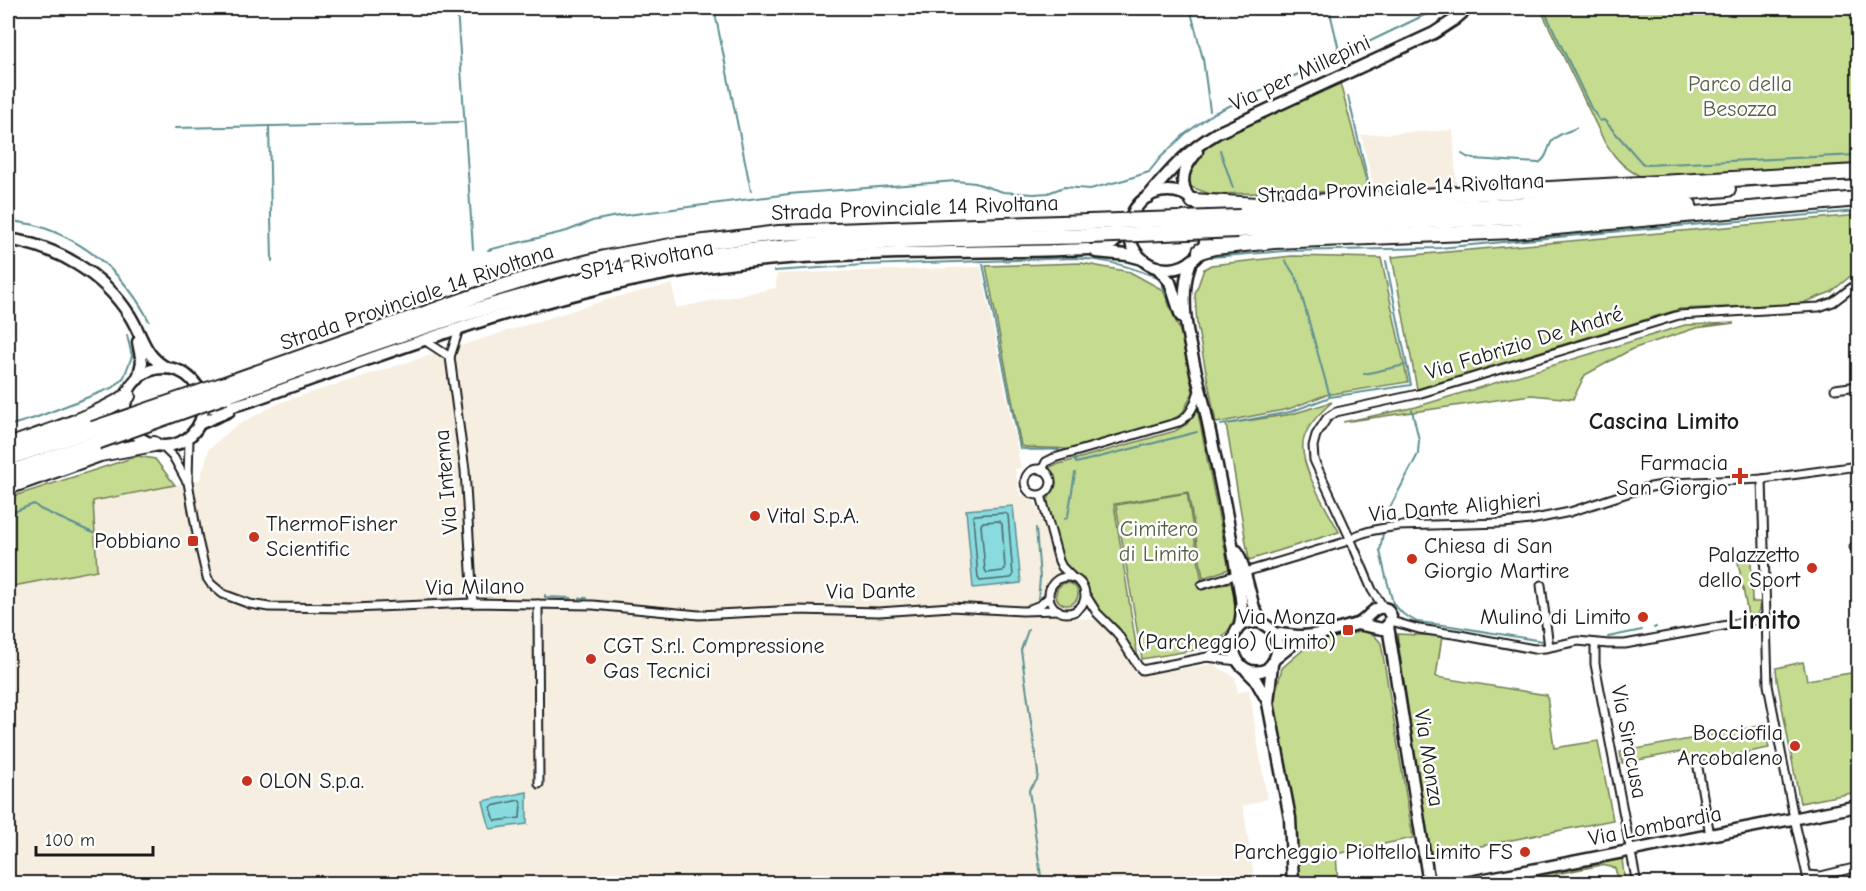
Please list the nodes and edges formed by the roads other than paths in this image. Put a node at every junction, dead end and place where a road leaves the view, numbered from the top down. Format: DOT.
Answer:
graph roads {
  1 [pos="1468,8"];
  2 [pos="1208,138"];
  3 [pos="1858,172"];
  4 [pos="1858,180"];
  5 [pos="1858,194"];
  6 [pos="1148,196"];
  7 [pos="1192,200"];
  8 [pos="1858,200"];
  9 [pos="1239,224"];
  10 [pos="1129,226"];
  11 [pos="8,239"];
  12 [pos="1069,250"];
  13 [pos="1195,256"];
  14 [pos="1142,259"];
  15 [pos="1157,267"];
  16 [pos="1858,283"];
  17 [pos="135,327"];
  18 [pos="459,328"];
  19 [pos="1189,336"];
  20 [pos="424,340"];
  21 [pos="450,357"];
  22 [pos="170,369"];
  23 [pos="138,379"];
  24 [pos="1858,387"];
  25 [pos="1200,389"];
  26 [pos="1835,389"];
  27 [pos="128,396"];
  28 [pos="202,400"];
  29 [pos="250,401"];
  30 [pos="199,424"];
  31 [pos="95,435"];
  32 [pos="189,438"];
  33 [pos="158,445"];
  34 [pos="8,446"];
  35 [pos="8,458"];
  36 [pos="1858,466"];
  37 [pos="1042,470"];
  38 [pos="8,473"];
  39 [pos="1762,479"];
  40 [pos="188,482"];
  41 [pos="8,487"];
  42 [pos="1041,495"];
  43 [pos="1350,538"];
  44 [pos="1059,561"];
  45 [pos="1241,573"];
  46 [pos="1073,578"];
  47 [pos="1055,580"];
  48 [pos="1202,585"];
  49 [pos="1541,585"];
  50 [pos="1085,594"];
  51 [pos="1049,597"];
  52 [pos="473,603"];
  53 [pos="538,604"];
  54 [pos="1078,609"];
  55 [pos="1058,610"];
  56 [pos="1022,611"];
  57 [pos="1097,613"];
  58 [pos="720,614"];
  59 [pos="1766,618"];
  60 [pos="1380,619"];
  61 [pos="1262,623"];
  62 [pos="1240,626"];
  63 [pos="1273,633"];
  64 [pos="1303,636"];
  65 [pos="1234,637"];
  66 [pos="1595,642"];
  67 [pos="1549,647"];
  68 [pos="1207,657"];
  69 [pos="1275,660"];
  70 [pos="1237,661"];
  71 [pos="1247,671"];
  72 [pos="1268,703"];
  73 [pos="1697,762"];
  74 [pos="539,784"];
  75 [pos="1858,806"];
  76 [pos="1794,818"];
  77 [pos="1710,835"];
  78 [pos="1631,851"];
  79 [pos="1858,867"];
  80 [pos="1807,874"];
  81 [pos="1293,884"];
  82 [pos="1429,884"];
  83 [pos="1460,884"];
  84 [pos="1637,884"];
  85 [pos="1809,884"];
  1 -- 2 [label="street, Via per Millepini"];
  2 -- 6 [label="street, Via per Millepini"];
  2 -- 7 [label="street, Via per Millepini"];
  3 -- 7 [label="highway"];
  4 -- 9 [label="highway, Strada Provinciale 14 Rivoltana"];
  5 -- 9 [label="highway, Strada Provinciale 14 Rivoltana"];
  6 -- 7 [label="street"];
  6 -- 10 [label="street, SP14 Rivoltana"];
  7 -- 13 [label="street"];
  8 -- 13 [label="highway"];
  9 -- 31 [label="highway, Strada Provinciale 14 Rivoltana, bridge"];
  10 -- 12 [label="street, SP14 Rivoltana"];
  10 -- 14 [label="street"];
  11 -- 17 [label="street"];
  12 -- 14 [label="street, SP14 Rivoltana"];
  12 -- 18 [label="street, SP14 Rivoltana"];
  13 -- 15 [label="street"];
  13 -- 19 [label="street"];
  14 -- 15 [label="street, SP14 Rivoltana"];
  15 -- 19 [label="street"];
  16 -- 43 [label="street, Via Fabrizio De André"];
  17 -- 22 [label="street"];
  17 -- 23 [label="street"];
  18 -- 20 [label="street, SP14 Rivoltana"];
  18 -- 21 [label="street, Via Interna"];
  19 -- 25 [label="street"];
  20 -- 21 [label="street"];
  20 -- 29 [label="street, SP14 Rivoltana"];
  21 -- 52 [label="street, Via Interna"];
  22 -- 23 [label="street"];
  22 -- 28 [label="street"];
  23 -- 27 [label="street"];
  24 -- 26 [label="street"];
  25 -- 37 [label="street"];
  25 -- 45 [label="street"];
  27 -- 33 [label="street"];
  27 -- 34 [label="highway"];
  28 -- 29 [label="street, SP14 Rivoltana"];
  28 -- 30 [label="street"];
  29 -- 30 [label="street, SP14 Rivoltana"];
  30 -- 32 [label="street"];
  31 -- 35 [label="highway, Strada Provinciale 14 Rivoltana"];
  31 -- 38 [label="highway, Strada Provinciale 14 Rivoltana"];
  32 -- 33 [label="street"];
  32 -- 40 [label="street"];
  33 -- 40 [label="street"];
  33 -- 41 [label="highway"];
  36 -- 39 [label="street, Via Dante Alighieri"];
  37 -- 42 [label="street"];
  37 -- 42 [label="street"];
  39 -- 43 [label="street, Via Dante Alighieri"];
  39 -- 59 [label="street"];
  40 -- 52 [label="street, Via Milano"];
  42 -- 44 [label="street"];
  43 -- 45 [label="street, Via Dante Alighieri"];
  43 -- 60 [label="street, Via Monza"];
  44 -- 46 [label="street"];
  44 -- 47 [label="street"];
  45 -- 48 [label="street, Via Dante Alighieri"];
  45 -- 61 [label="street"];
  45 -- 62 [label="street"];
  46 -- 47 [label="street"];
  46 -- 50 [label="street"];
  47 -- 51 [label="street"];
  49 -- 67 [label="street"];
  50 -- 54 [label="street"];
  50 -- 57 [label="street"];
  51 -- 55 [label="street"];
  51 -- 56 [label="street"];
  52 -- 53 [label="street, Via Milano"];
  53 -- 58 [label="street, Via Milano"];
  53 -- 74 [label="street"];
  54 -- 55 [label="street"];
  54 -- 57 [label="street"];
  55 -- 56 [label="street"];
  56 -- 58 [label="street, Via Dante"];
  57 -- 68 [label="street"];
  59 -- 66 [label="street"];
  59 -- 76 [label="street"];
  60 -- 64 [label="street"];
  60 -- 67 [label="street"];
  60 -- 82 [label="street, Via Monza"];
  61 -- 62 [label="street"];
  61 -- 63 [label="street"];
  62 -- 65 [label="street"];
  63 -- 64 [label="street"];
  63 -- 69 [label="street"];
  64 -- 69 [label="street"];
  65 -- 68 [label="street"];
  65 -- 70 [label="street"];
  66 -- 67 [label="street"];
  66 -- 78 [label="street, Via Siracusa"];
  68 -- 70 [label="street"];
  69 -- 71 [label="street"];
  69 -- 72 [label="street"];
  70 -- 71 [label="street"];
  71 -- 72 [label="street"];
  72 -- 81 [label="street"];
  73 -- 77 [label="street"];
  75 -- 76 [label="street, Via Lombardia"];
  76 -- 77 [label="street, Via Lombardia"];
  76 -- 80 [label="street"];
  77 -- 78 [label="street, Via Lombardia"];
  78 -- 83 [label="street, Via Lombardia"];
  78 -- 84 [label="street, Via Siracusa"];
  79 -- 80 [label="street"];
  80 -- 85 [label="street"];
}
